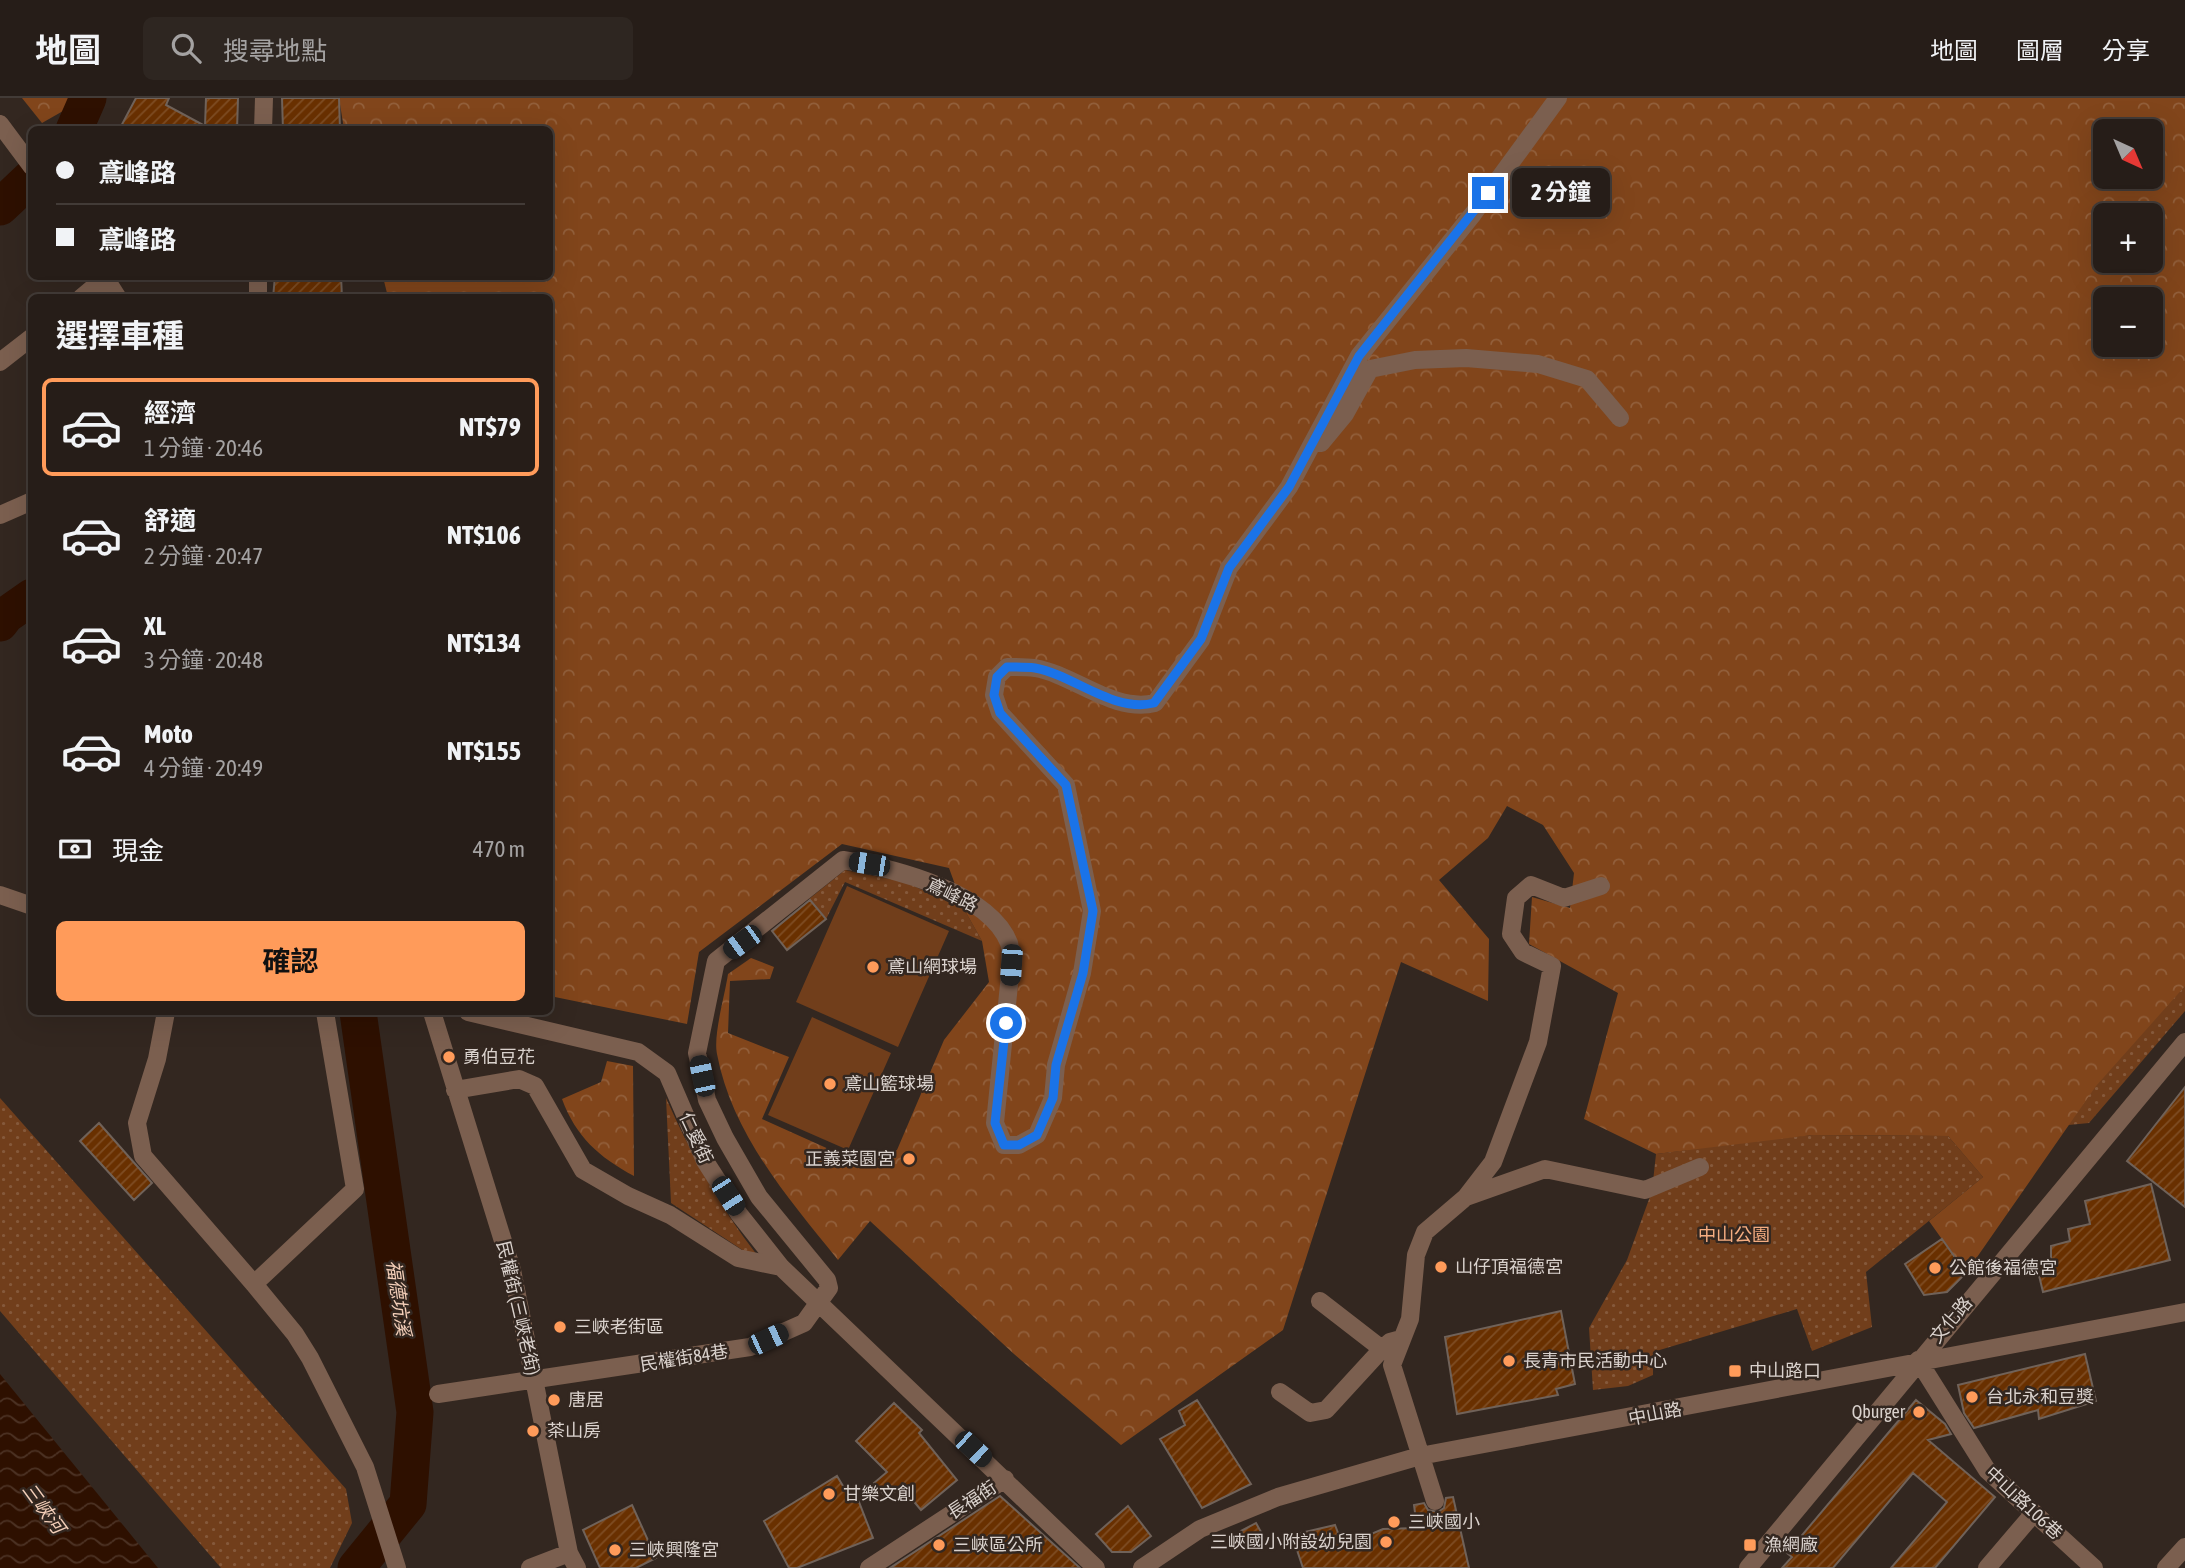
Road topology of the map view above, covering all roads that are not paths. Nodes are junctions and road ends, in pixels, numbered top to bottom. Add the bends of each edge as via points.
1 (264, 98) edge
2 (1558, 98) edge
3 (0, 124) edge
4 (262, 126) edge
5 (28, 161) edge
6 (102, 280) edge
7 (86, 294) edge
8 (28, 340) edge
9 (0, 362) edge
10 (1620, 418) dead end
11 (1296, 472) junction
12 (28, 502) edge
13 (0, 515) edge
14 (1601, 886) dead end
15 (0, 894) edge
16 (28, 904) edge
17 (165, 1015) edge
18 (326, 1015) edge
19 (433, 1015) edge
20 (481, 1015) edge
21 (2185, 1042) edge
22 (2178, 1061) edge
23 (455, 1090) junction
24 (1700, 1167) dead end
25 (1466, 1197) junction
26 (780, 1268) junction
27 (254, 1284) junction
28 (1320, 1301) dead end
29 (818, 1304) junction
30 (2185, 1312) edge
31 (1401, 1339) junction
32 (1382, 1349) junction
33 (1918, 1360) junction
34 (534, 1377) junction
35 (1280, 1392) dead end
36 (438, 1394) dead end
37 (1420, 1457) junction
38 (1004, 1479) junction
39 (1435, 1501) dead end
40 (2034, 1513) junction
41 (2185, 1547) edge
42 (573, 1560) edge
43 (397, 1566) edge
44 (530, 1568) edge
45 (869, 1568) edge
46 (1096, 1568) edge
47 (1142, 1568) edge
48 (1748, 1568) edge
49 (1987, 1568) edge
50 (2094, 1568) edge
51 (2166, 1568) edge

1 - 4 street
2 - 11 street, 鳶峰路 via 1473,214 1359,356
3 - 5 street
6 - 7 street
8 - 9 street
10 - 11 street via 1587,379 1538,364 1466,358 1415,360 1370,369 1345,414
11 - 29 street, 鳶峰路 via 1229,568 1201,639 1154,703 1140,707 1119,701 1036,668 1007,667 997,677 994,695 1000,713 1066,785 1093,911 1083,973 1056,1065 1053,1098 1037,1135 1019,1145 1004,1145 995,1123 1010,945 983,910 906,873 843,860 716,961 697,1053 708,1100 759,1198 827,1280 829,1288
12 - 13 street
14 - 25 street via 1564,898 1531,885 1516,898 1511,934 1523,952 1552,966 1538,1042 1524,1081 1493,1162
15 - 16 street
17 - 27 street via 137,1123 143,1156
18 - 27 street via 355,1189
19 - 23 street, 民權街 (三峽老街)
20 - 26 street, 仁愛街 via 638,1052 667,1073 705,1161
21 - 22 street, 文化路
22 - 33 street, 文化路
23 - 26 street via 519,1079 535,1086 583,1170 738,1258
23 - 34 street, 民權街 (三峽老街) via 512,1270
24 - 25 street via 1645,1190 1545,1169
25 - 31 street via 1425,1232 1416,1255 1410,1319
26 - 29 street, 仁愛街
27 - 43 street via 310,1358 365,1467
28 - 32 street
29 - 34 street, 民權街84巷 via 804,1323 750,1348
29 - 38 street, 仁愛街
30 - 33 street, 中山路
31 - 32 street
31 - 37 street via 1392,1365
32 - 35 street via 1326,1410 1310,1413
33 - 37 street, 中山路
33 - 40 street, 中山路106巷 via 1987,1470
33 - 48 street, 文化路
34 - 36 street, 民權街84巷
34 - 42 street, 民權街 (三峽老街)
37 - 39 street
37 - 47 street, 中山路 via 1278,1497 1200,1529
38 - 45 street, 長福街
38 - 46 street, 仁愛街
40 - 49 street
40 - 50 street, 中山路106巷
41 - 51 street
42 - 44 street

